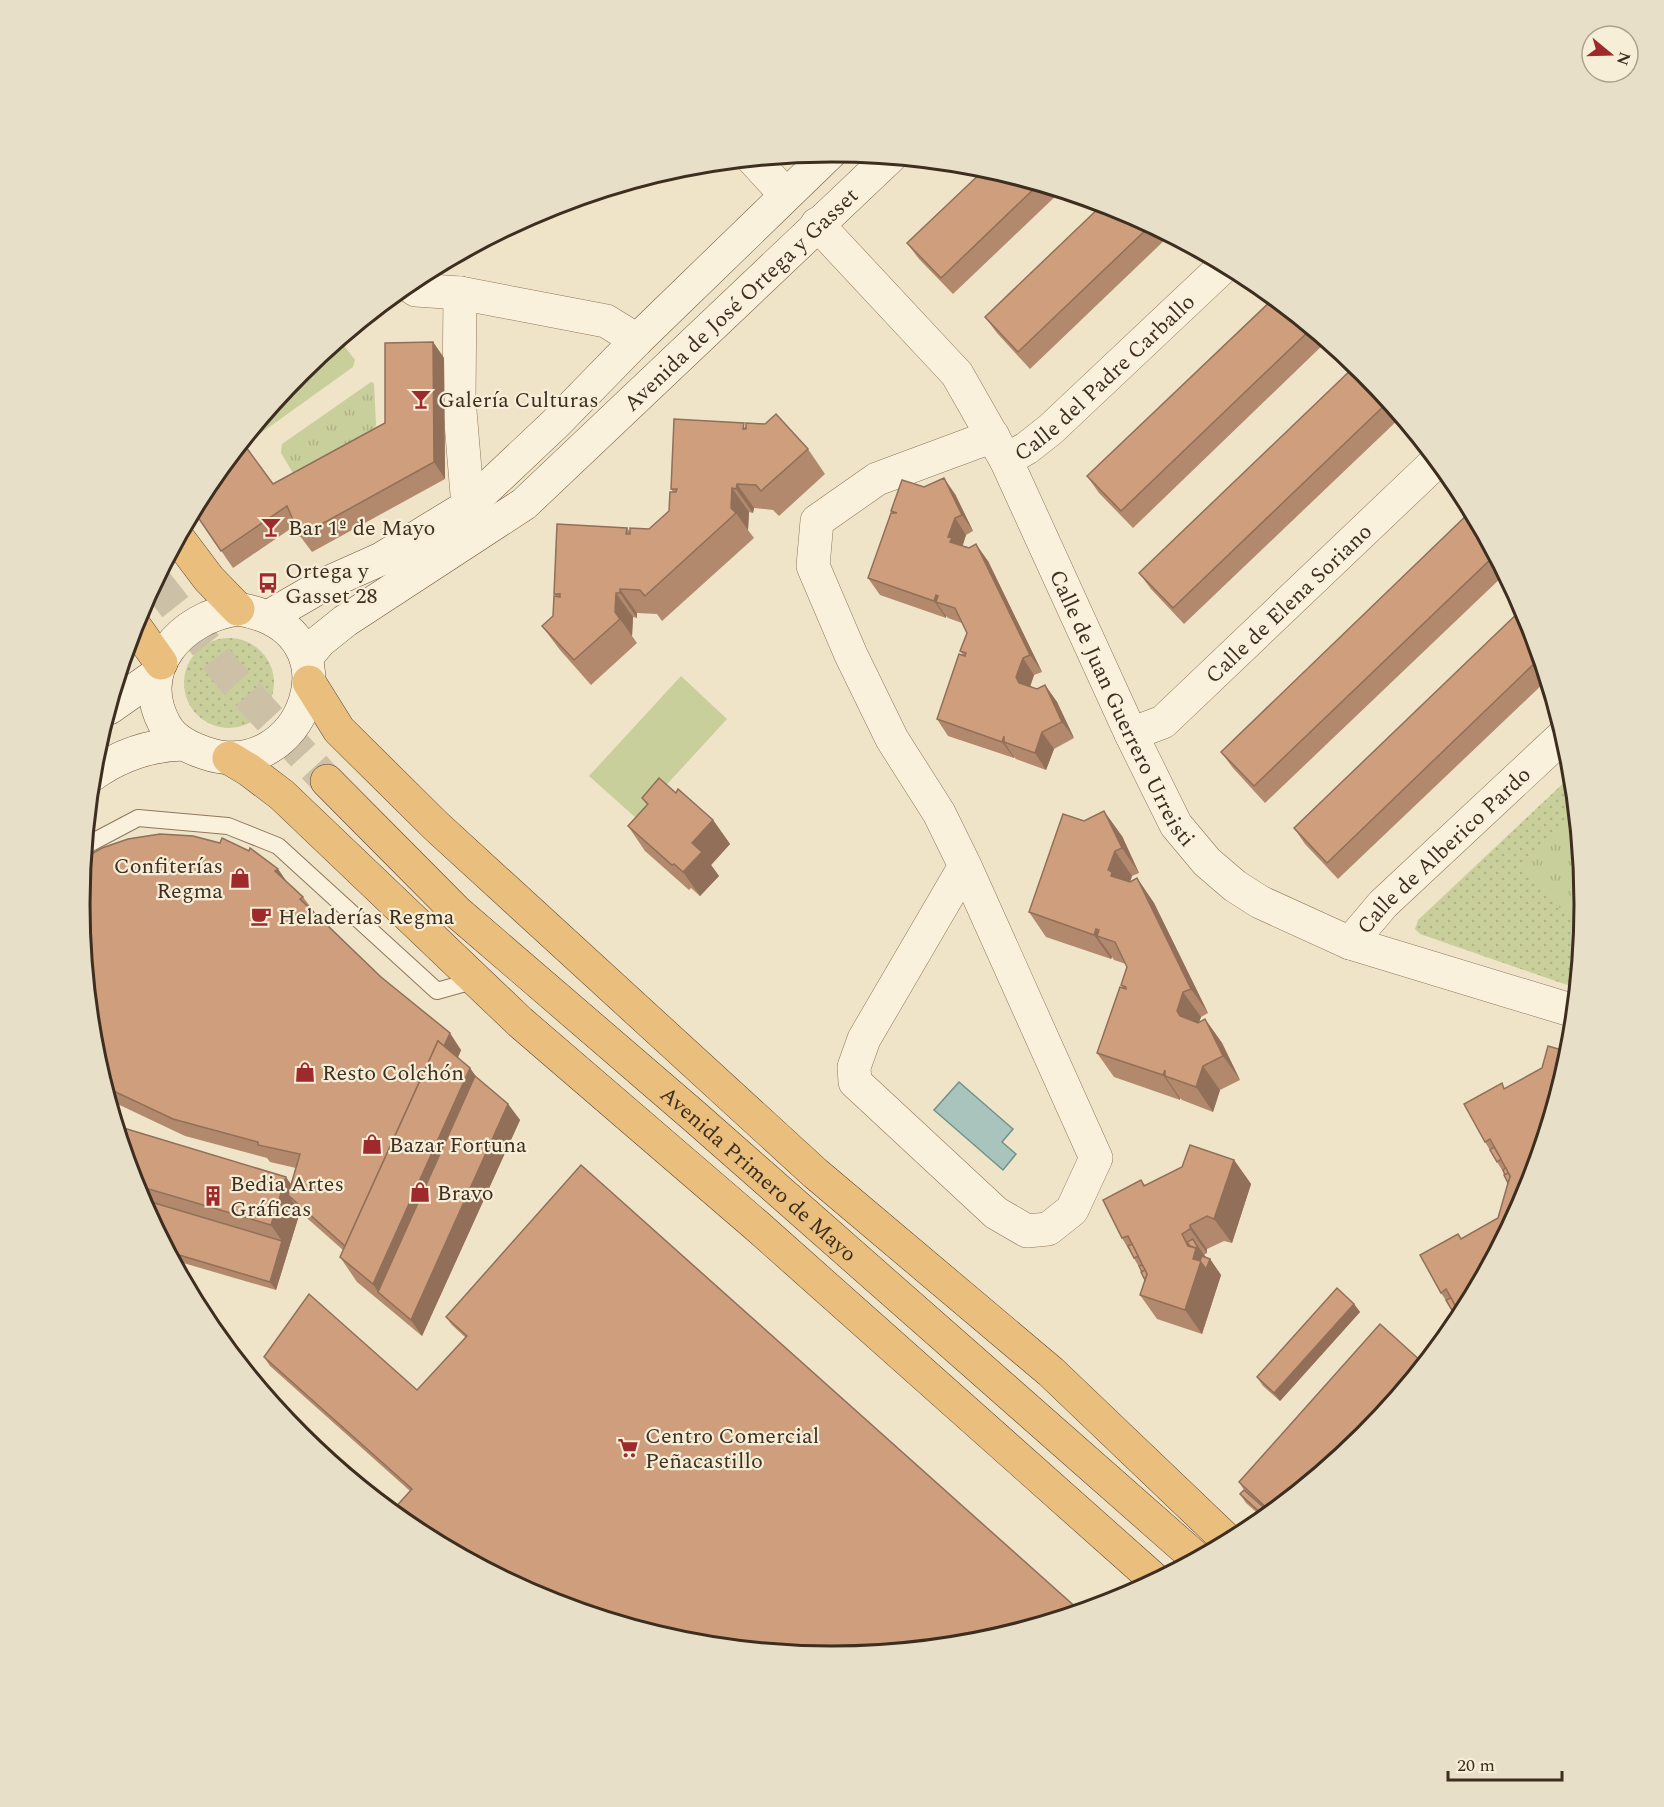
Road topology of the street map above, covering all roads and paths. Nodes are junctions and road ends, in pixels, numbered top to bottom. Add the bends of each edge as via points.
1 (820, 162) edge
2 (883, 163) edge
3 (759, 166) edge
4 (786, 195) junction
5 (817, 224) junction
6 (1218, 271) edge
7 (416, 290) edge
8 (460, 292) junction
9 (637, 340) junction
10 (999, 448) junction
11 (1431, 466) edge
12 (468, 506) junction
13 (183, 544) edge
14 (253, 613) junction
15 (140, 636) edge
16 (159, 669) junction
17 (308, 670) junction
18 (118, 701) edge
19 (1131, 734) junction
20 (1556, 742) edge
21 (183, 744) junction
22 (229, 758) junction
23 (103, 767) edge
24 (327, 781) tunnel mouth
25 (93, 842) edge
26 (965, 866) junction
27 (1350, 943) junction
28 (476, 980) junction
29 (1567, 1009) edge
30 (1221, 1534) edge
31 (1190, 1553) edge
32 (1149, 1574) edge

1 - 4 street, Avenida de José Ortega y Gasset
2 - 5 street, Avenida de José Ortega y Gasset
3 - 4 street
4 - 9 street, Avenida de José Ortega y Gasset
5 - 10 street, Calle de Juan Guerrero Urreisti via 957,374
5 - 17 street, Avenida de José Ortega y Gasset via 524,504 338,626
6 - 10 street, Calle del Padre Carballo via 1051,429 1027,448
7 - 8 street
8 - 9 street via 606,321
8 - 12 street via 459,399
9 - 12 street, Avenida de José Ortega y Gasset
10 - 19 street, Calle de Juan Guerrero Urreisti
10 - 26 street, Calle del Padre Carballo via 877,479 818,521 813,566 892,739 939,813
11 - 19 street, Calle de Elena Soriano via 1163,722
12 - 14 street, Avenida de José Ortega y Gasset via 381,559
13 - 14 highway via 209,579
14 - 16 street via 220,612 192,624 179,635
14 - 17 street via 282,625 298,640
15 - 16 highway
16 - 18 street
16 - 21 street via 155,698 160,717
17 - 22 street via 304,704 286,735 255,754
17 - 30 highway via 339,730 436,826 815,1173 1051,1372
19 - 27 street, Calle de Juan Guerrero Urreisti via 1176,825 1207,862 1260,902
20 - 27 street, Calle de Alberico Pardo via 1383,904
21 - 22 street via 212,756
21 - 23 street via 146,748
22 - 28 highway via 282,795
24 - 31 highway, Avenida Primero de Mayo via 457,912
25 - 28 lane via 138,818 228,826 278,846 437,991
26 - 26 street, Calle del Padre Carballo via 1096,1158 1072,1210 1048,1229 1027,1231 996,1213 855,1082 854,1067 864,1039
27 - 29 street, Calle de Juan Guerrero Urreisti
28 - 32 highway

